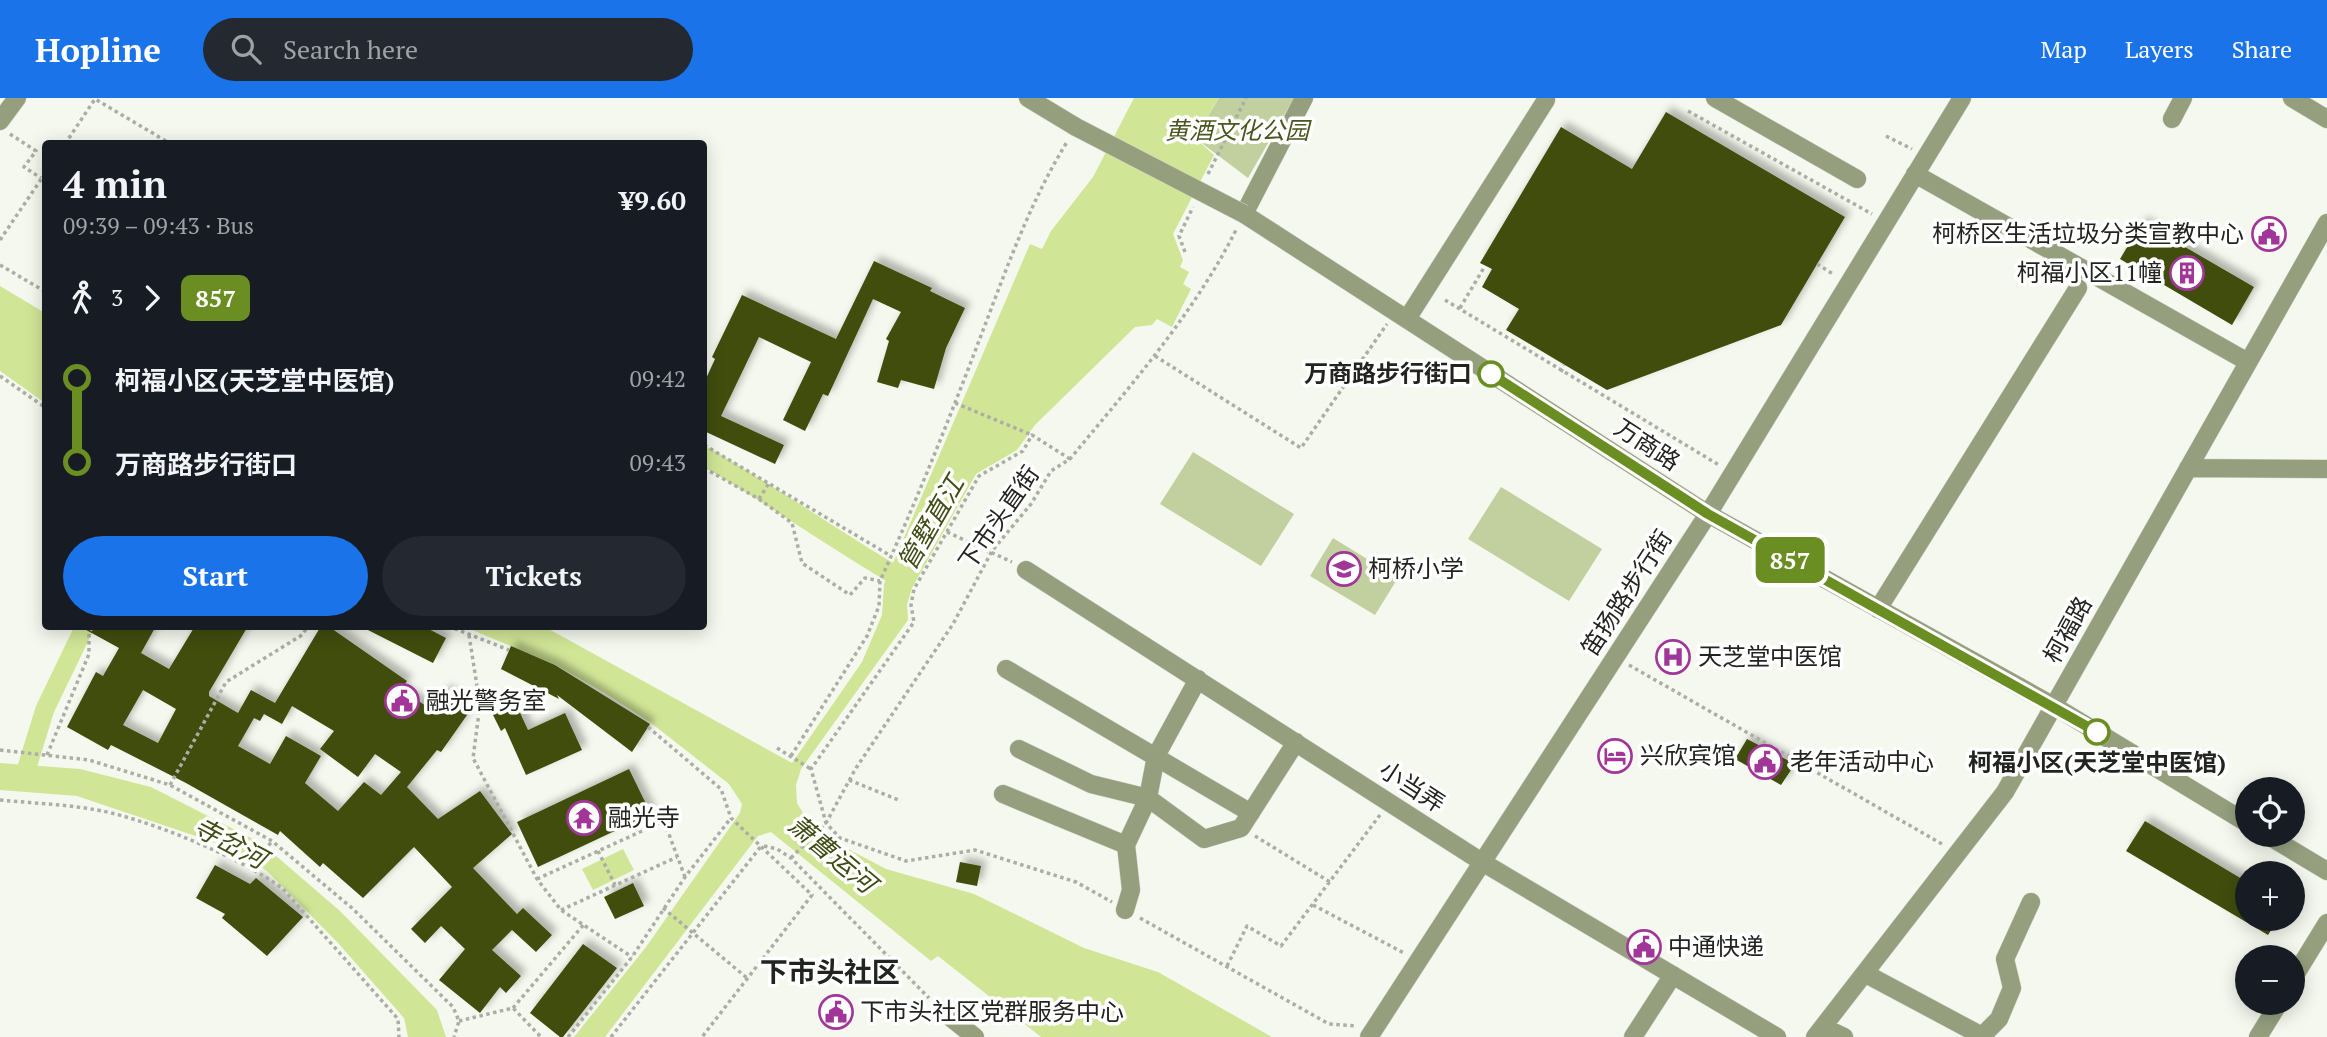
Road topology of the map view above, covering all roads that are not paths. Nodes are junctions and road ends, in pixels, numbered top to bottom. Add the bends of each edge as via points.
1 (17, 98) edge
2 (1028, 98) edge
3 (1304, 98) edge
4 (1715, 98) edge
5 (1962, 98) edge
6 (2183, 98) edge
7 (2292, 98) edge
8 (1546, 100) dead end
9 (2172, 119) dead end
10 (2327, 119) edge
11 (4, 127) edge
12 (1915, 174) junction
13 (1857, 179) dead end
14 (1244, 214) junction
15 (2327, 223) edge
16 (2078, 288) dead end
17 (1401, 315) junction
18 (2248, 362) junction
19 (2188, 468) junction
20 (2327, 469) edge
21 (1708, 514) junction
22 (1026, 570) road end
23 (1878, 609) junction
24 (1006, 669) dead end
25 (1198, 680) junction
26 (2054, 706) junction
27 (1296, 742) junction
28 (1019, 749) dead end
29 (1156, 756) junction
30 (1003, 794) dead end
31 (1148, 798) junction
32 (2235, 815) edge
33 (1246, 820) junction
34 (1126, 845) junction
35 (2287, 847) edge
36 (1482, 862) junction
37 (2327, 871) edge
38 (2031, 902) dead end
39 (1125, 910) road end
40 (2327, 923) edge
41 (2305, 959) edge
42 (1866, 974) junction
43 (1673, 975) junction
44 (941, 1010) road end
45 (2271, 1015) edge
46 (1372, 1032) edge
47 (1819, 1032) edge
48 (969, 1035) edge
49 (1633, 1037) edge
50 (1777, 1037) edge
51 (1844, 1037) edge
52 (2258, 1037) edge

1 - 11 street
2 - 14 street, 万商路, bridge
3 - 14 street
4 - 13 street
5 - 12 street, 笛扬路步行街
6 - 9 street
7 - 10 street
8 - 17 street
12 - 18 street
12 - 21 street, 笛扬路步行街
14 - 17 street, 万商路
15 - 18 street, 柯福路
16 - 23 street
17 - 21 street, 万商路
18 - 19 street, 柯福路
19 - 20 street
19 - 26 street, 柯福路
21 - 23 street, 万商路
21 - 36 street, 笛扬路步行街
22 - 25 street, 小当弄
23 - 26 street, 万商路
24 - 29 street
25 - 27 street, 小当弄
25 - 29 street
26 - 32 street, 万商路
26 - 42 street, 柯福路 via 2006,792
27 - 33 street
27 - 36 street, 小当弄
28 - 31 street via 1091,784
29 - 31 street
29 - 33 street
30 - 34 street
31 - 33 street via 1204,839
31 - 34 street
34 - 39 street via 1131,890
35 - 37 street
36 - 43 street, 小当弄
36 - 46 street, 笛扬路步行街
38 - 42 street via 2005,959 2012,988 1999,1019 1982,1036
40 - 41 street
42 - 47 street, 柯福路
43 - 49 street
43 - 50 street, 小当弄
44 - 48 street
45 - 52 street
47 - 51 street

